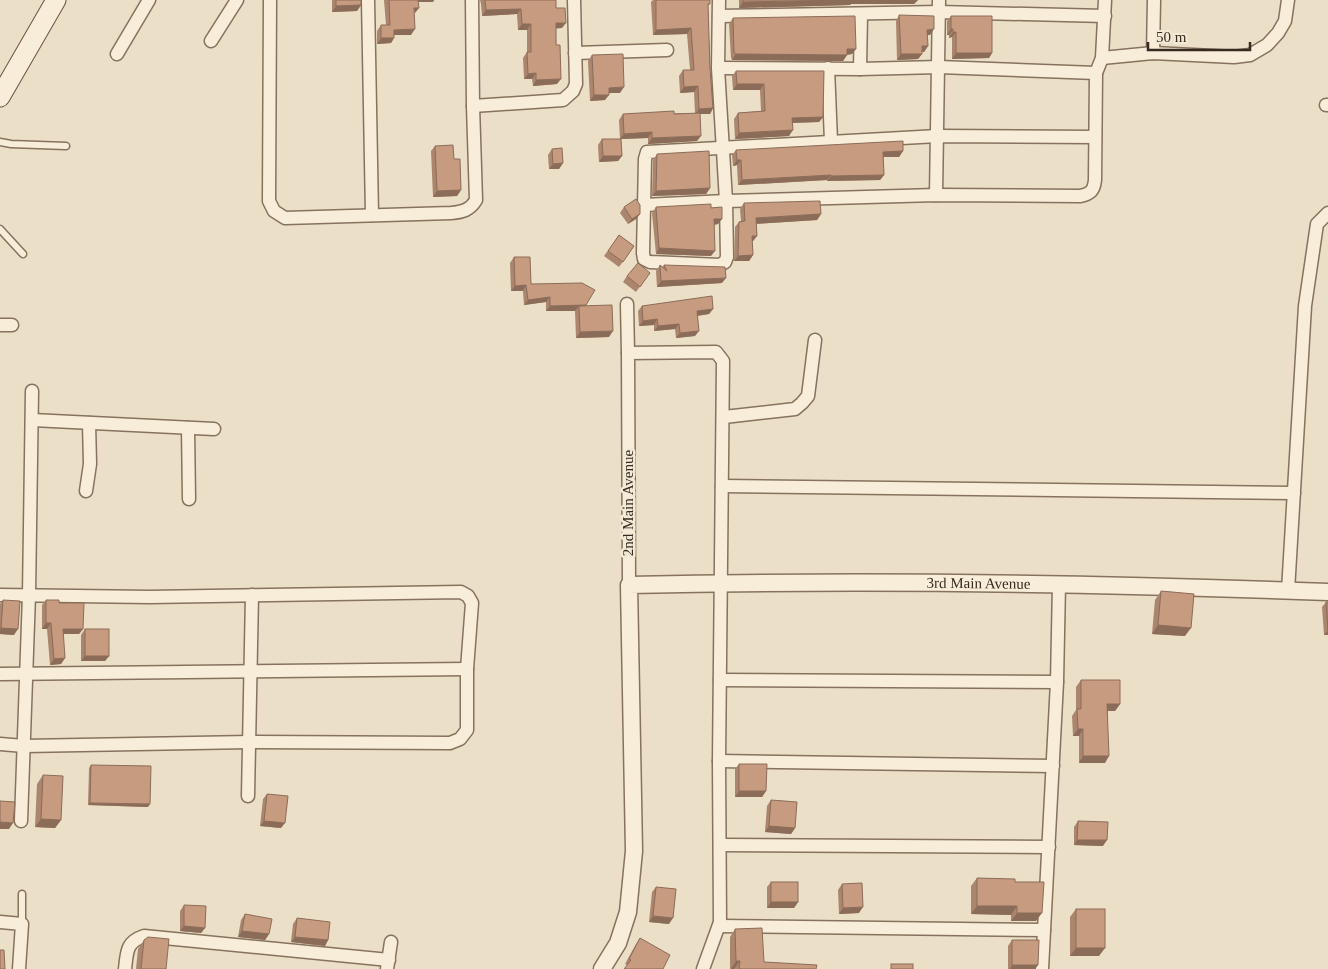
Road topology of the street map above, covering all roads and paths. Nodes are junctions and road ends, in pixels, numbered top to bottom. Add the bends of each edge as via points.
1 (56, 0) edge
2 (149, 0) edge
3 (237, 0) edge
4 (270, 0) edge
5 (368, 0) edge
6 (472, 0) edge
7 (574, 0) edge
8 (719, 0) edge
9 (1105, 0) edge
10 (1154, 0) edge
11 (1288, 0) edge
12 (939, 6) edge
13 (861, 14) junction
14 (719, 16) junction
15 (1105, 16) junction
16 (211, 42) dead end
17 (667, 50) dead end
18 (575, 53) junction
19 (1153, 53) junction
20 (116, 54) dead end
21 (1102, 58) junction
22 (939, 67) junction
23 (718, 68) junction
24 (828, 68) junction
25 (860, 69) junction
26 (1096, 73) junction
27 (0, 97) edge
28 (472, 106) junction
29 (938, 136) junction
30 (1095, 137) junction
31 (831, 141) junction
32 (0, 142) edge
33 (66, 146) dead end
34 (724, 147) junction
35 (936, 194) junction
36 (726, 201) junction
37 (644, 205) junction
38 (1328, 213) edge
39 (372, 215) junction
40 (0, 229) edge
41 (23, 254) dead end
42 (627, 304) dead end
43 (815, 340) dead end
44 (628, 353) junction
45 (32, 391) dead end
46 (724, 417) junction
47 (32, 420) junction
48 (89, 423) junction
49 (188, 428) junction
50 (214, 429) dead end
51 (722, 486) junction
52 (86, 491) dead end
53 (1294, 493) junction
54 (189, 499) dead end
55 (721, 583) junction
56 (1060, 584) junction
57 (628, 585) junction
58 (1288, 591) junction
59 (1328, 592) edge
60 (0, 595) edge
61 (30, 595) junction
62 (252, 595) junction
63 (467, 669) junction
64 (250, 672) junction
65 (0, 674) edge
66 (25, 675) junction
67 (720, 680) junction
68 (1057, 682) junction
69 (250, 742) junction
70 (0, 744) edge
71 (24, 746) junction
72 (719, 761) junction
73 (1053, 766) junction
74 (248, 796) dead end
75 (21, 821) dead end
76 (720, 845) junction
77 (1048, 848) junction
78 (22, 894) dead end
79 (0, 922) edge
80 (22, 924) junction
81 (718, 926) junction
82 (1044, 930) junction
83 (391, 942) dead end
84 (388, 965) edge
85 (19, 969) edge
86 (125, 969) edge
87 (602, 969) edge
88 (703, 969) edge
89 (1042, 969) edge

1 - 27 main road
2 - 20 street
3 - 16 street
4 - 39 street via 269,200 274,211 285,218
5 - 39 street
6 - 28 street
7 - 18 street
8 - 14 street
9 - 15 street
10 - 19 street
11 - 19 street via 1278,33 1267,45 1250,55
12 - 13 street
12 - 15 street
12 - 22 street
13 - 14 street
13 - 25 street
14 - 23 street
15 - 21 street
17 - 18 street
18 - 28 street via 576,84 563,100
19 - 21 street
21 - 26 street
22 - 25 street
22 - 26 street
22 - 29 street
23 - 24 street
23 - 34 street
24 - 25 street
24 - 31 street
26 - 30 street
28 - 39 street via 476,200 472,206 457,213
29 - 30 street
29 - 31 street
29 - 35 street
30 - 35 street via 1094,188 1086,195
31 - 34 street
32 - 33 lane
34 - 36 street
34 - 37 street via 647,152
35 - 36 street
36 - 37 street
36 - 37 street via 726,258 720,265 650,262 644,259
38 - 53 street via 1317,224 1305,306
40 - 41 lane
42 - 44 street, 2nd Main Avenue
43 - 46 street via 808,396 795,409
44 - 46 street via 716,352 723,361
44 - 57 street, 2nd Main Avenue
45 - 47 street
46 - 51 street
47 - 48 street
47 - 61 street
48 - 49 street
48 - 52 street via 90,464
49 - 50 street
49 - 54 street
51 - 53 street
51 - 55 street
53 - 58 street
55 - 56 street, 3rd Main Avenue
55 - 57 street, 3rd Main Avenue
55 - 67 street
56 - 58 street, 3rd Main Avenue
56 - 68 street
57 - 87 street, 2nd Main Avenue via 634,851 628,912 618,943
58 - 59 street, 3rd Main Avenue
60 - 61 street
61 - 62 street
61 - 66 street
62 - 63 street via 461,592 472,603
62 - 64 street
63 - 64 street
63 - 69 street via 467,730 460,739 450,743
64 - 66 street
64 - 69 street
65 - 66 street
66 - 71 street
67 - 68 street
67 - 72 street
68 - 73 street
69 - 71 street
69 - 74 street
70 - 71 street
71 - 75 street
72 - 73 street
72 - 76 street
73 - 77 street
76 - 77 street
76 - 81 street
77 - 82 street
78 - 80 lane
79 - 80 street
80 - 85 street
81 - 82 street
81 - 88 street
82 - 89 street
83 - 84 street
84 - 86 street via 144,936 135,939 128,948

